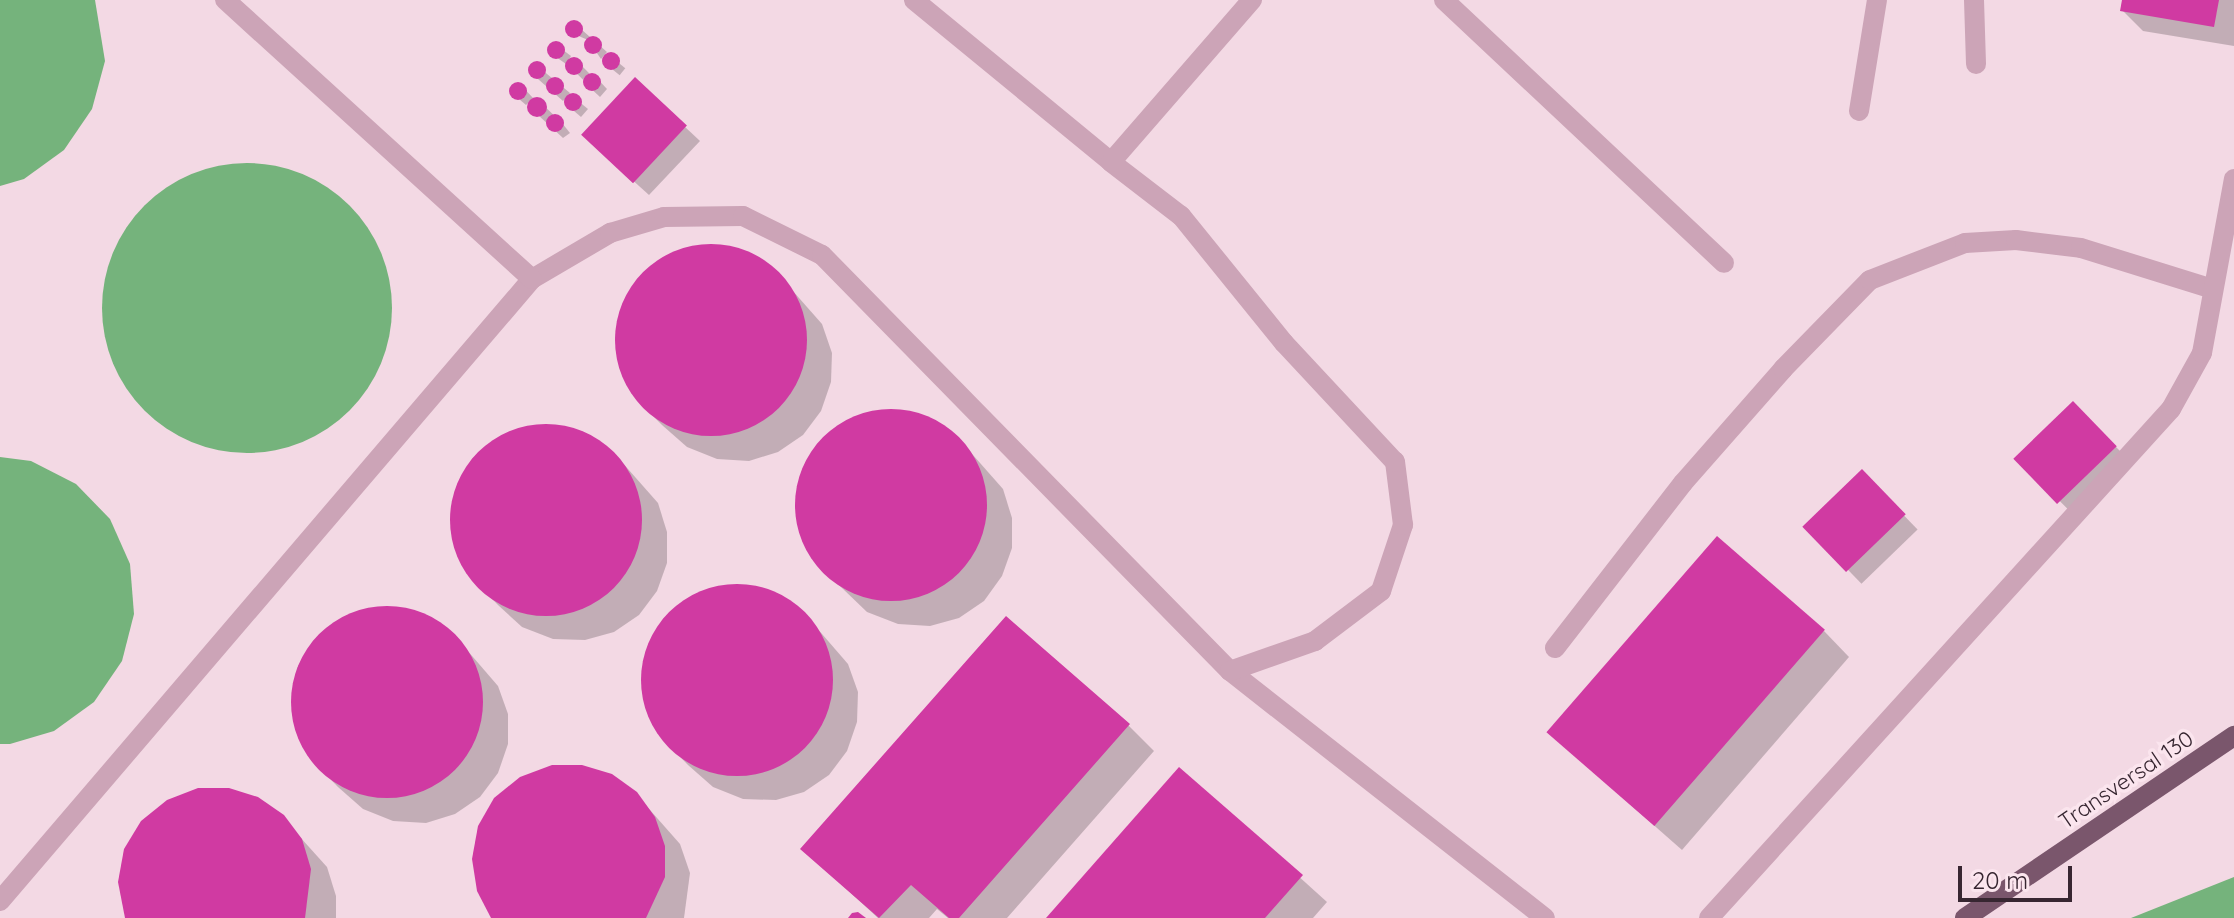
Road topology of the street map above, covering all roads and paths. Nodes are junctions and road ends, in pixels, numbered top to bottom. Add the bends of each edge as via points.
1 (225, 0) edge
2 (914, 0) edge
3 (1252, 0) edge
4 (1444, 0) edge
5 (1877, 0) edge
6 (1974, 0) edge
7 (1976, 64) dead end
8 (1859, 111) dead end
9 (1111, 162) junction
10 (2234, 179) edge
11 (1724, 263) dead end
12 (532, 279) junction
13 (2213, 289) junction
14 (1555, 648) dead end
15 (1230, 671) junction
16 (2234, 736) edge
17 (0, 901) edge
18 (1545, 918) edge
19 (1709, 918) edge
20 (1965, 918) edge

1 - 12 street
2 - 9 street
3 - 9 street
4 - 11 street
5 - 8 street
6 - 7 street
9 - 15 street via 1181,216 1284,343 1395,462 1403,525 1381,591 1315,641
10 - 13 street
12 - 15 street via 610,233 664,217 743,216 822,255
12 - 17 street
13 - 14 street via 2081,248 2016,240 1965,243 1870,280 1683,483
13 - 19 street via 2202,353 2171,409
15 - 18 street
16 - 20 main road, Transversal 130

